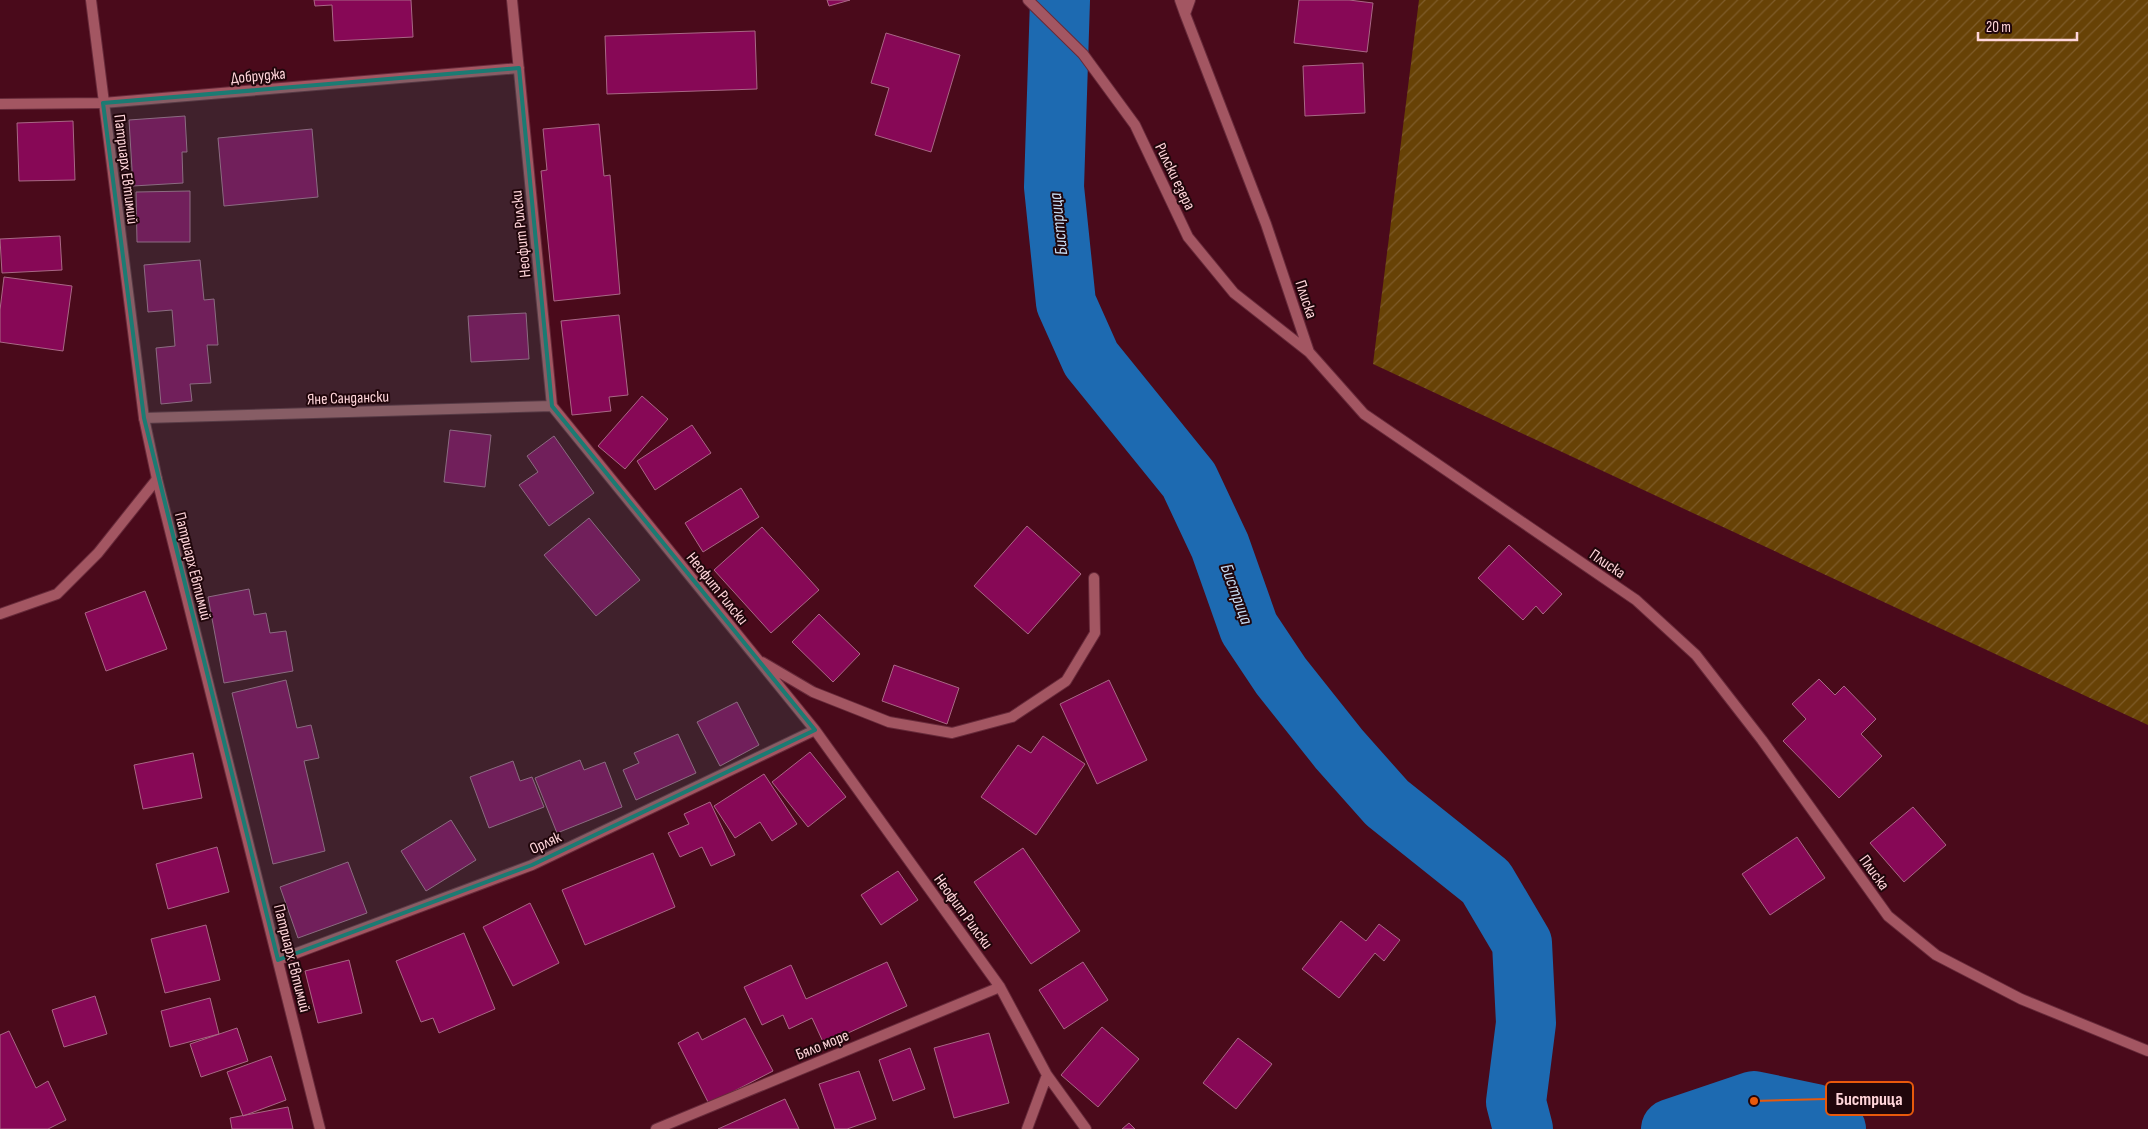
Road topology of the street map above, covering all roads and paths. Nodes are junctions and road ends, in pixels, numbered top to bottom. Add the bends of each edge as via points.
1 (91, 0) edge
2 (512, 0) edge
3 (1028, 0) edge
4 (1180, 0) edge
5 (1190, 0) edge
6 (1185, 14) junction
7 (519, 68) junction
8 (103, 103) junction
9 (0, 104) edge
10 (1309, 352) junction
11 (552, 406) junction
12 (144, 418) junction
13 (157, 479) junction
14 (1094, 578) dead end
15 (0, 614) edge
16 (755, 657) junction
17 (815, 730) junction
18 (278, 960) junction
19 (1000, 987) junction
20 (2148, 1051) edge
21 (1047, 1075) junction
22 (320, 1129) edge
23 (656, 1129) edge
24 (1027, 1129) edge
25 (1086, 1129) edge

1 - 8 street, Патриарх Евтимий
2 - 7 street, Неофит Рилски
3 - 10 street, Рилски езера via 1083,54 1135,125 1188,237 1234,293
4 - 6 street, Плиска
5 - 6 street
6 - 10 street, Плиска via 1266,224
7 - 8 street, Добруджа
7 - 11 street, Неофит Рилски
8 - 9 street, Добруджа
8 - 12 street, Патриарх Евтимий
10 - 20 street, Плиска via 1364,414 1636,600 1696,655 1762,740 1888,916 1936,955 2021,999
11 - 12 street, Яне Сандански
11 - 16 street, Неофит Рилски
12 - 13 street, Патриарх Евтимий
13 - 15 street via 98,553 57,594
13 - 18 street, Патриарх Евтимий
14 - 16 street via 1095,633 1066,681 1012,717 952,733 889,722 813,692
16 - 17 street, Неофит Рилски
17 - 18 street, Орляк via 532,865
17 - 19 street, Неофит Рилски
18 - 22 street, Патриарх Евтимий
19 - 21 street, Неофит Рилски
19 - 23 street, Бяло море
21 - 24 street
21 - 25 street, Неофит Рилски

